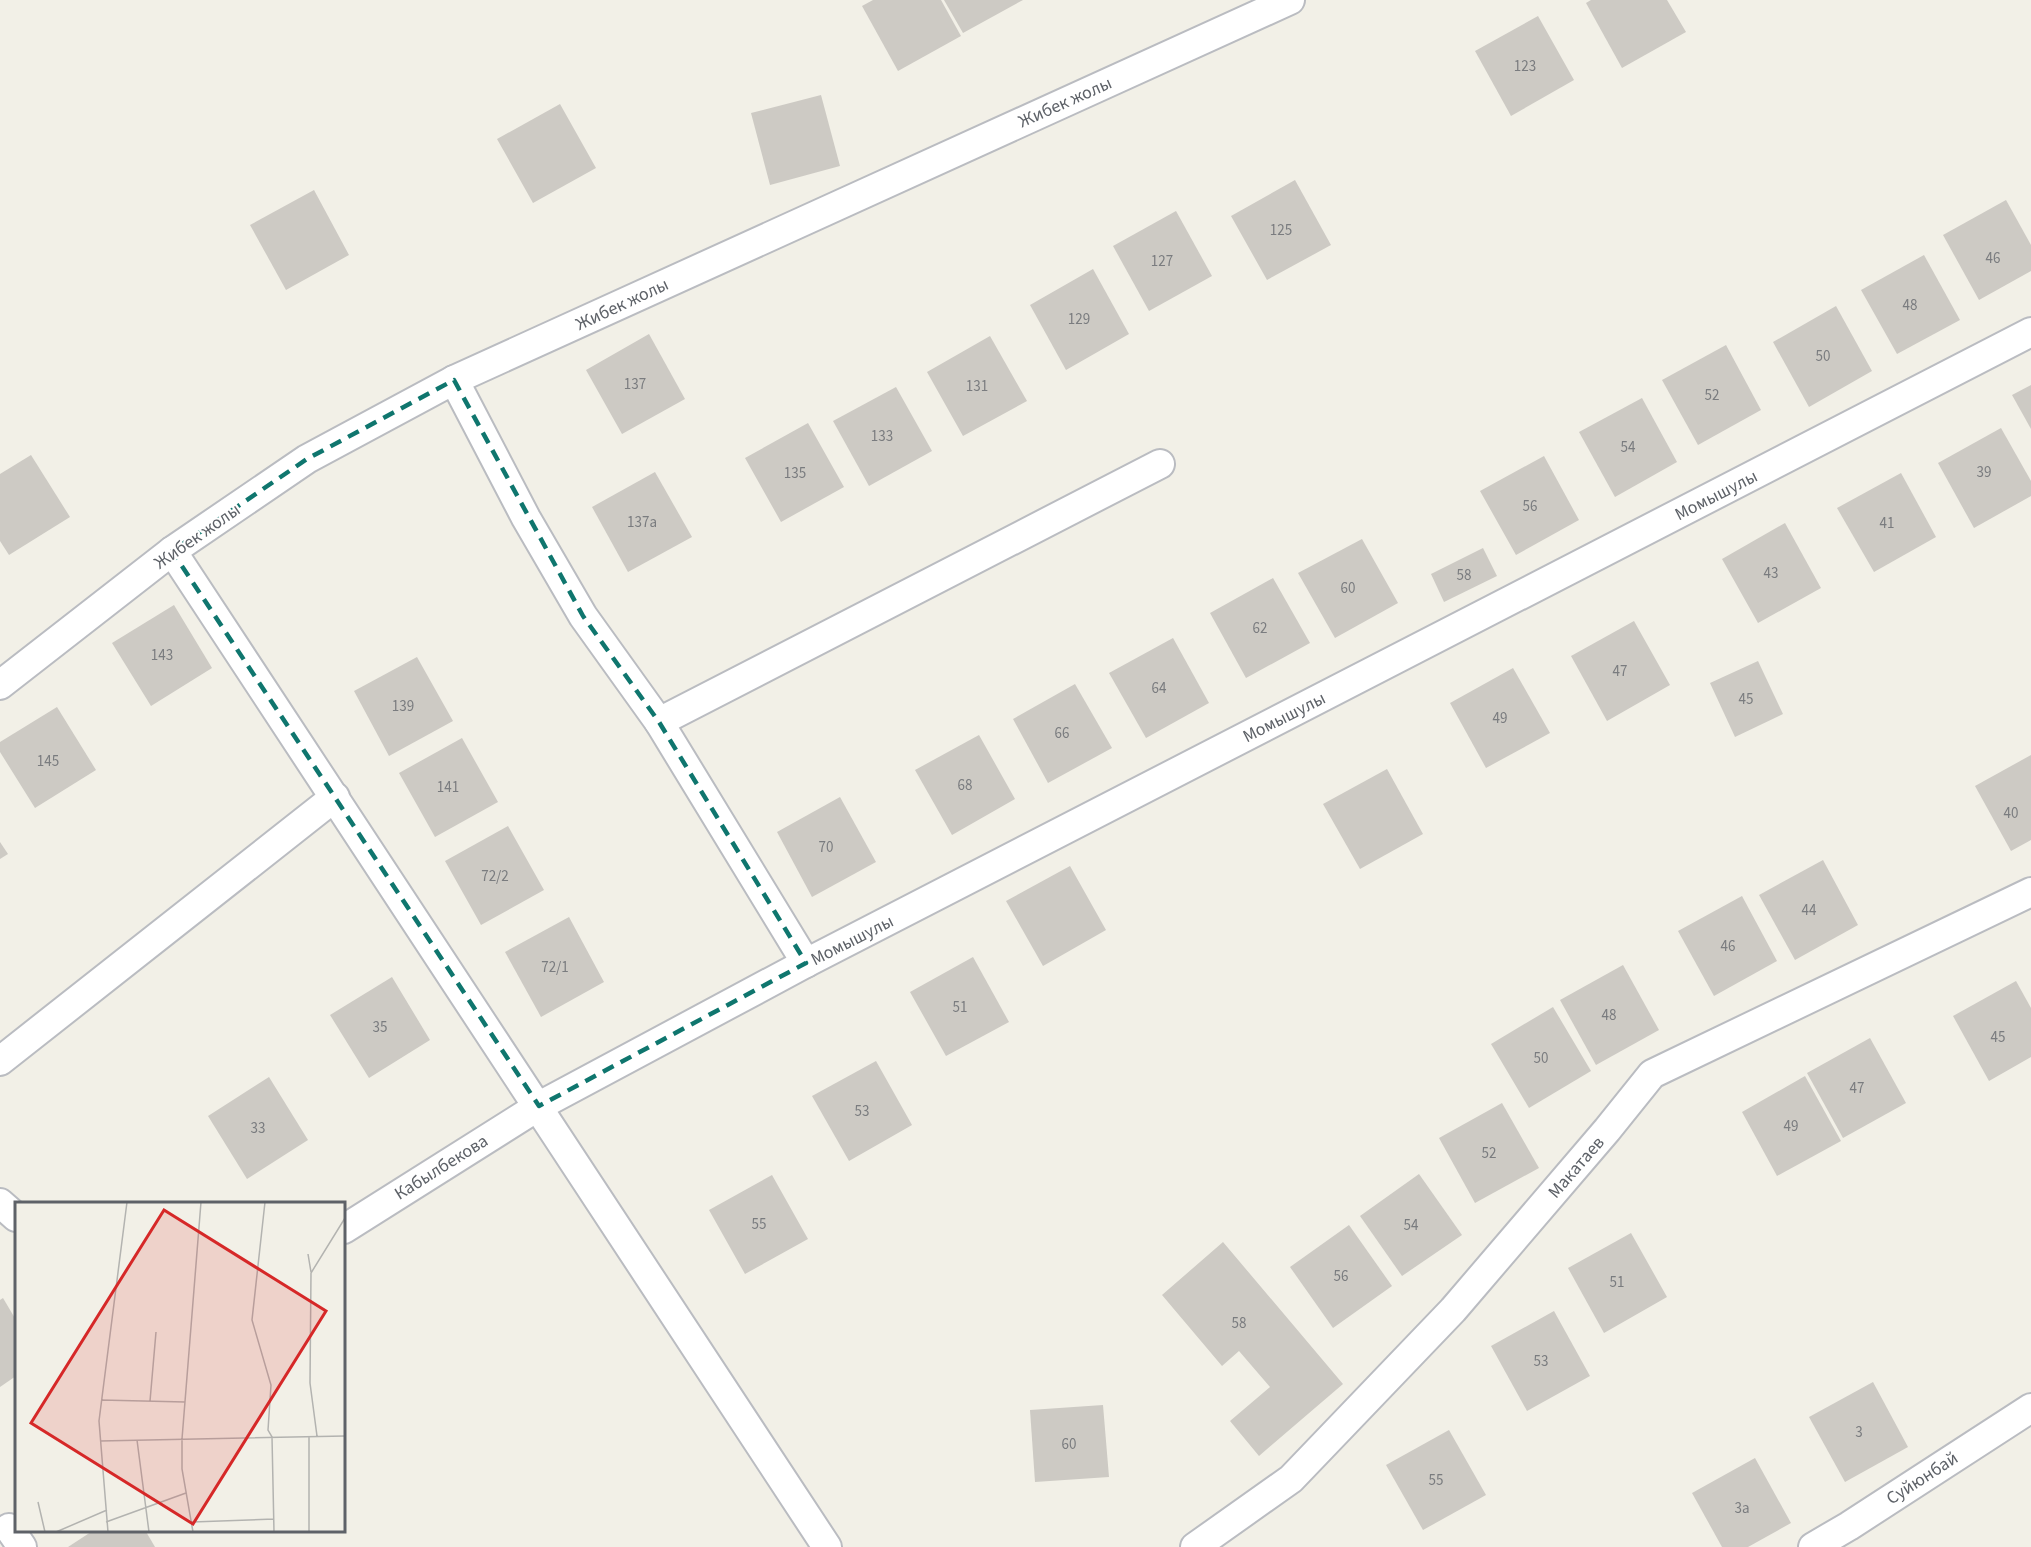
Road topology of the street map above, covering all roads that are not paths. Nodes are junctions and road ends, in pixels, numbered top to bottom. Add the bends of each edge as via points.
1 (1290, 0) edge
2 (2031, 332) edge
3 (454, 380) junction
4 (1160, 464) dead end
5 (172, 551) junction
6 (0, 685) edge
7 (658, 722) junction
8 (335, 797) junction
9 (2031, 892) edge
10 (806, 963) junction
11 (0, 1061) edge
12 (539, 1106) junction
13 (0, 1203) edge
14 (15, 1216) edge
15 (345, 1228) edge
16 (2031, 1408) edge
17 (827, 1547) edge
18 (1195, 1547) edge
19 (1813, 1547) edge

1 - 3 street, Жибек жолы
2 - 10 street, Момышулы
3 - 5 street, Жибек жолы via 308,459
3 - 7 street via 526,518 583,616
4 - 7 street
5 - 6 street, Жибек жолы
5 - 8 street
7 - 10 street
8 - 11 street
8 - 12 street
9 - 18 street, Макатаев via 1652,1074 1453,1310 1291,1479
10 - 12 street, Момышулы
12 - 15 street, Кабылбекова
12 - 17 street
13 - 14 street
16 - 19 street, Суйюнбай

